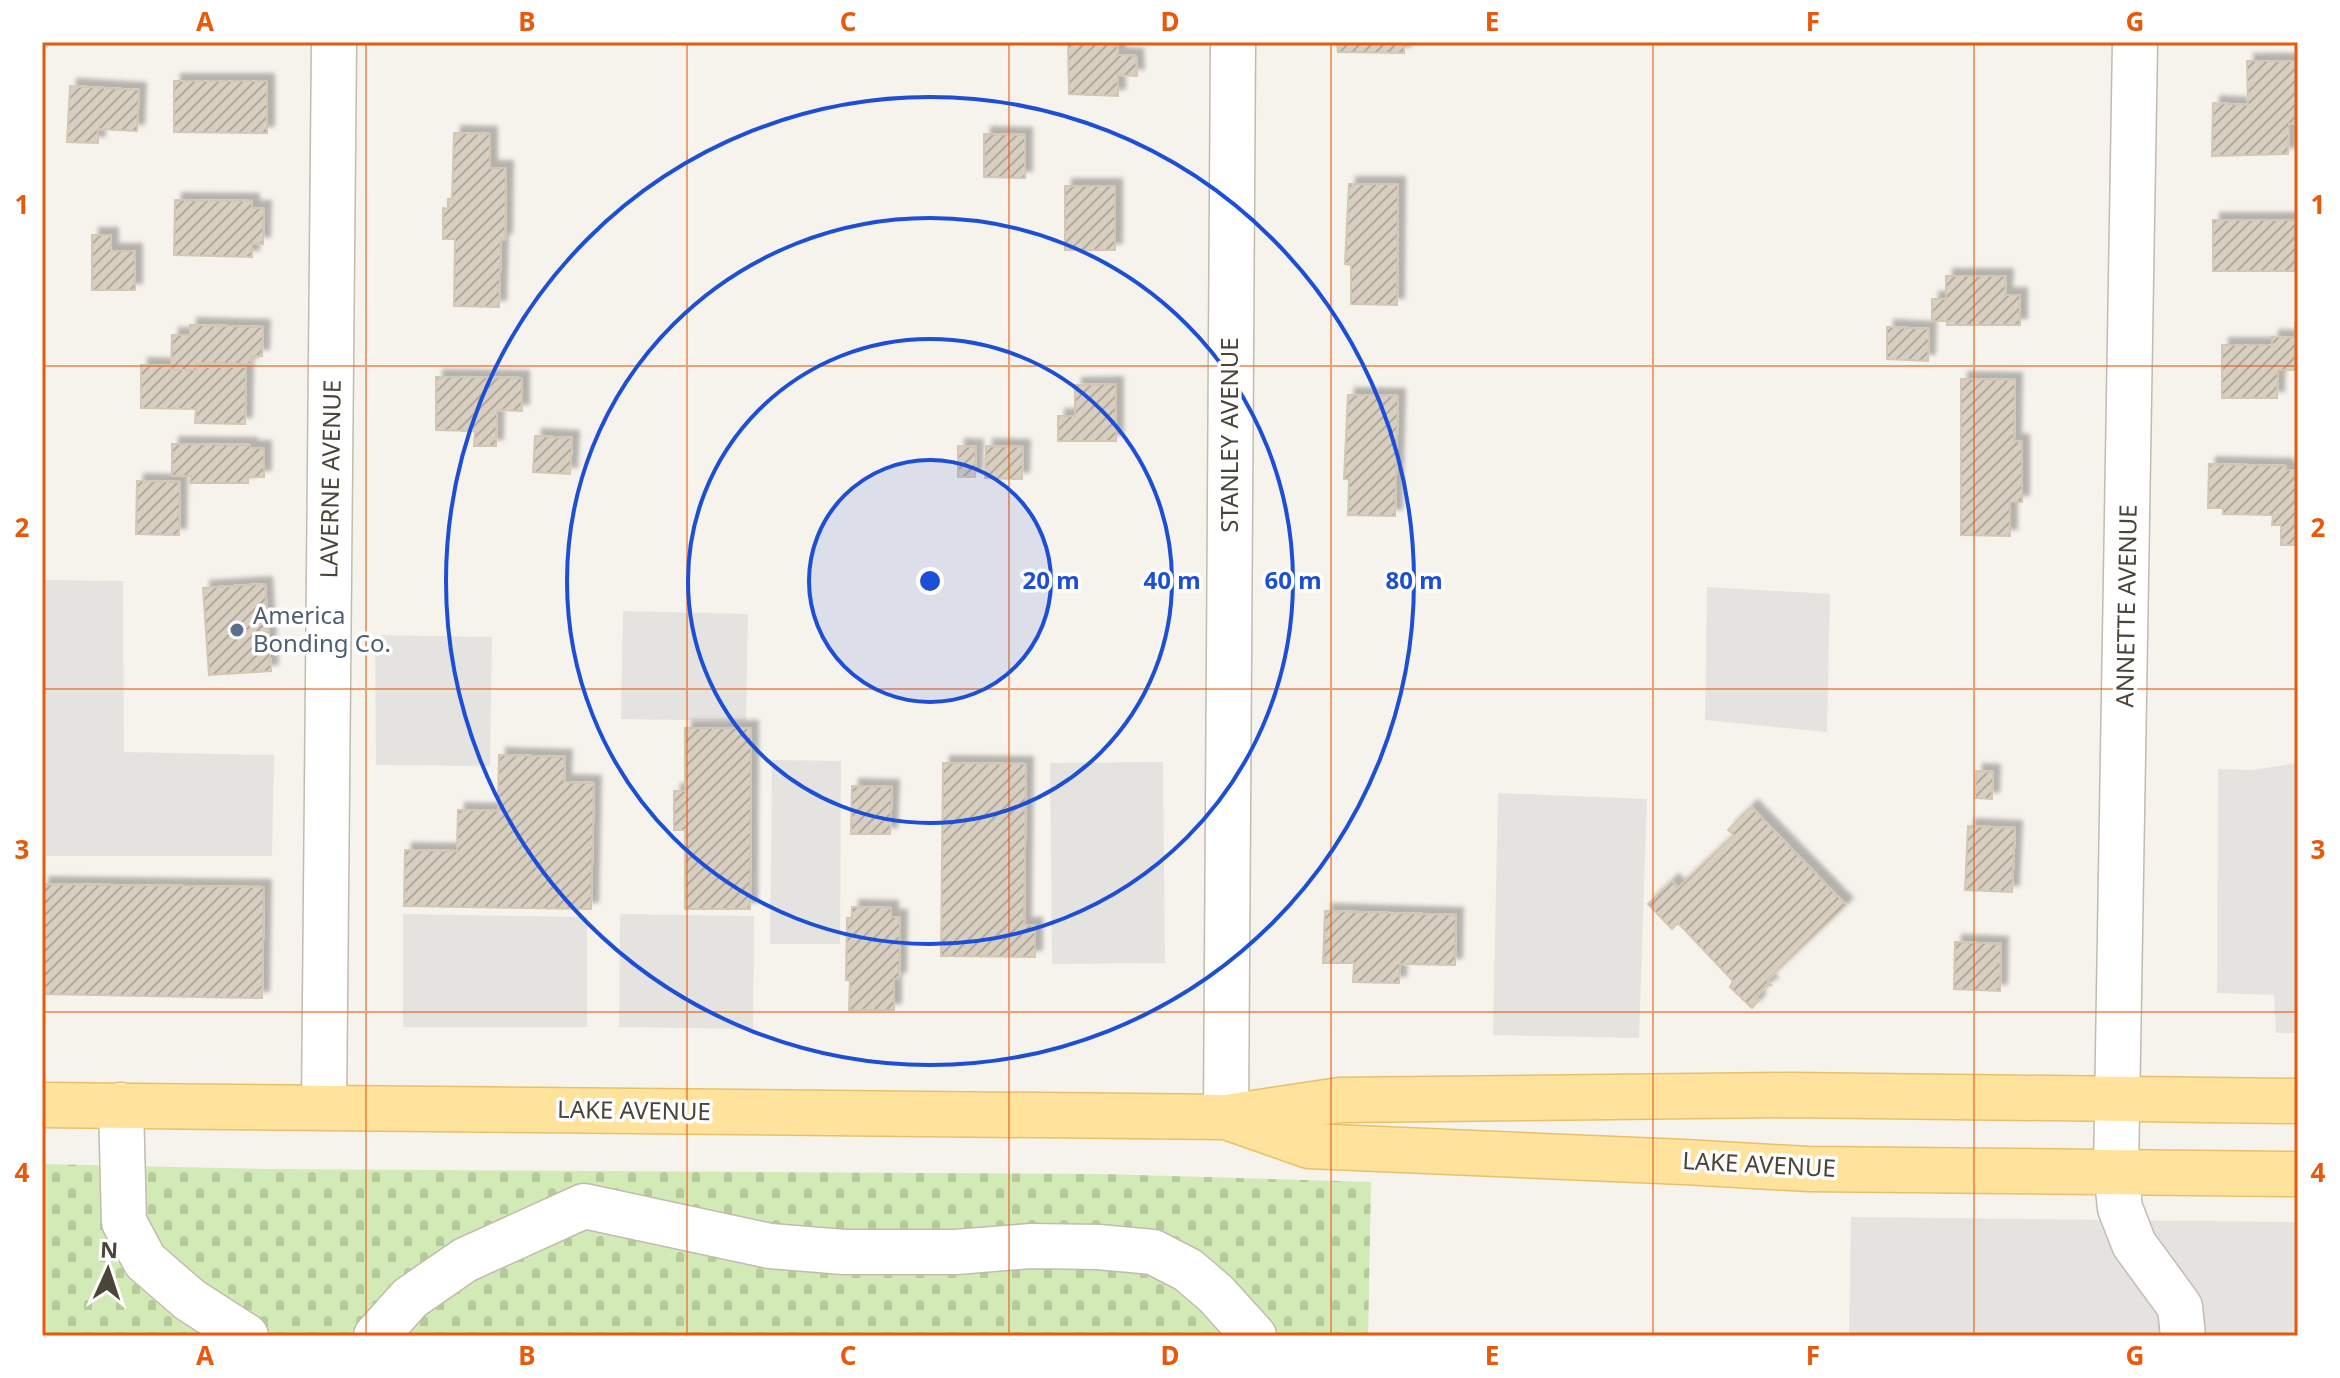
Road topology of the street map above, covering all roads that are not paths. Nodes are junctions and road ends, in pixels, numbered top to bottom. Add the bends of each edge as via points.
1 (334, 42) edge
2 (1233, 42) edge
3 (2135, 42) edge
4 (2118, 1099) junction
5 (2298, 1101) edge
6 (42, 1105) edge
7 (121, 1105) junction
8 (324, 1107) junction
9 (1226, 1117) junction
10 (2116, 1171) junction
11 (2298, 1174) edge
12 (246, 1336) edge
13 (376, 1336) edge
14 (1254, 1336) edge
15 (2183, 1336) edge

1 - 8 street, LAVERNE AVENUE
2 - 9 street, STANLEY AVENUE
3 - 4 street, ANNETTE AVENUE
4 - 5 main road, LAKE AVENUE
4 - 9 main road, LAKE AVENUE via 1790,1095 1340,1100
4 - 10 street, ANNETTE AVENUE
6 - 7 main road, LAKE AVENUE
7 - 8 main road, LAKE AVENUE
7 - 12 street via 124,1222 145,1261 190,1300
8 - 9 main road, LAKE AVENUE
9 - 10 main road, LAKE AVENUE via 1309,1146 1808,1169
10 - 11 main road, LAKE AVENUE
10 - 15 street, ANNETTE AVENUE via 2120,1208 2134,1244 2180,1307
13 - 14 street via 410,1298 465,1260 584,1206 770,1246 844,1252 1031,1246 1153,1252 1188,1270

